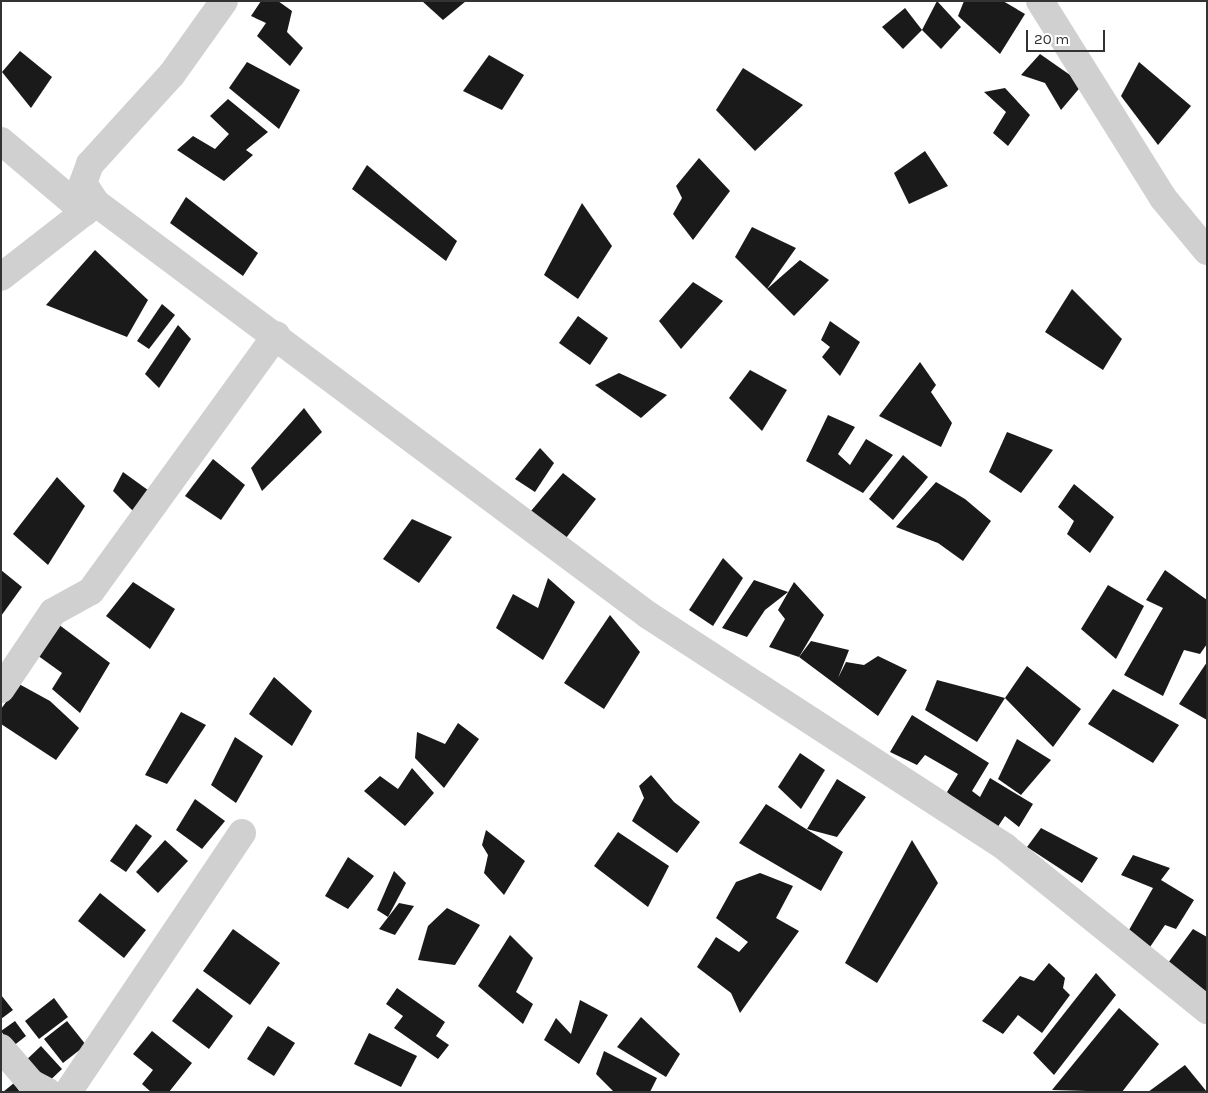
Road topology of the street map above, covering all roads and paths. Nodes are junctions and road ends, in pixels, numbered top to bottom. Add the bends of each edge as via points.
1 (224, 1) edge
2 (1040, 1) edge
3 (1, 141) edge
4 (91, 207) junction
5 (1207, 252) edge
6 (1, 277) edge
7 (276, 335) junction
8 (1, 689) edge
9 (242, 833) dead end
10 (1207, 1010) edge
11 (1, 1048) edge
12 (48, 1092) edge
13 (68, 1092) edge

1 - 4 street via 172,74 90,164 83,183
2 - 5 street via 1163,198
3 - 4 street
4 - 6 street
4 - 7 street
7 - 8 street via 91,591 53,612
7 - 10 street via 648,615 1004,847
9 - 13 street
11 - 12 street via 31,1082

